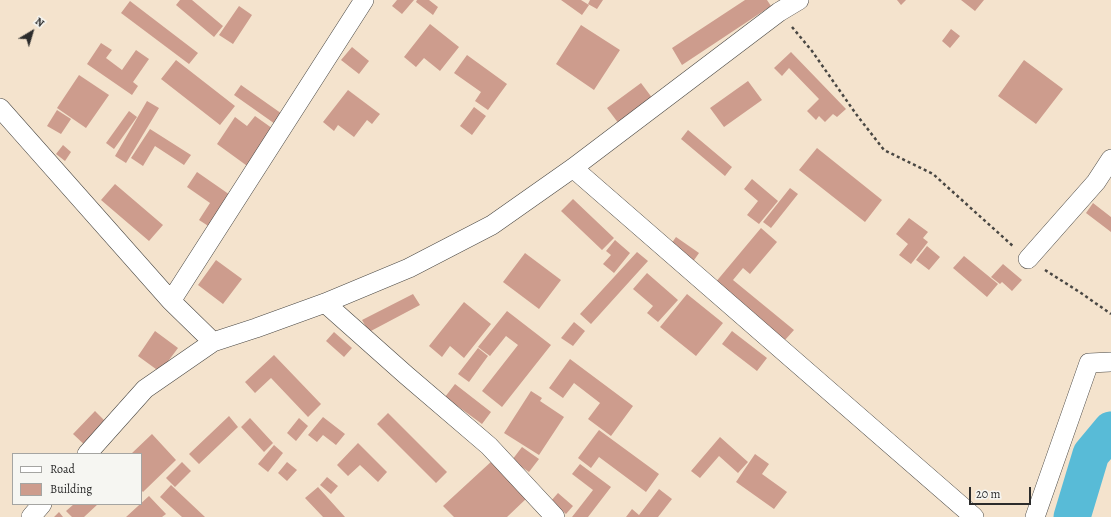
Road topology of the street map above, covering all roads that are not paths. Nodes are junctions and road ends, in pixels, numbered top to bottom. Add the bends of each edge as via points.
1 (364, 0) edge
2 (799, 0) edge
3 (0, 108) edge
4 (1111, 159) edge
5 (573, 168) junction
6 (1028, 259) road end
7 (171, 301) junction
8 (326, 303) junction
9 (213, 342) junction
10 (1111, 362) edge
11 (88, 453) edge
12 (41, 505) edge
13 (31, 517) edge
14 (555, 517) edge
15 (974, 517) edge
16 (1035, 517) edge

1 - 7 street
2 - 5 street via 779,12
3 - 7 street
4 - 6 street via 1096,182
5 - 8 street via 492,225 409,268
5 - 15 street
7 - 9 street
8 - 9 street
8 - 14 street via 489,446
9 - 11 street via 144,390
10 - 16 street via 1089,363
12 - 13 street

